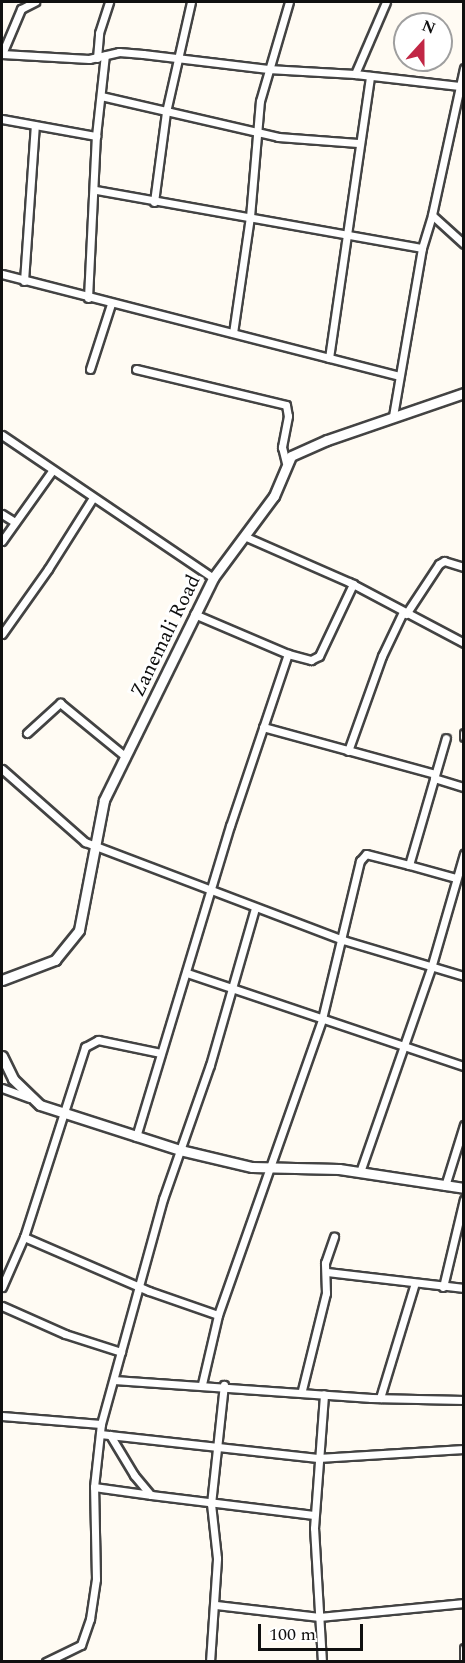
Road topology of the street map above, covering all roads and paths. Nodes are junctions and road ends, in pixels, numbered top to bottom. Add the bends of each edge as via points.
1 (35, 2) edge
2 (109, 2) edge
3 (191, 2) edge
4 (289, 2) edge
5 (386, 2) edge
6 (2, 54) edge
7 (101, 56) junction
8 (176, 58) junction
9 (464, 68) edge
10 (268, 69) junction
11 (355, 74) junction
12 (370, 76) junction
13 (459, 86) junction
14 (101, 96) junction
15 (166, 112) junction
16 (2, 119) edge
17 (35, 124) junction
18 (255, 133) junction
19 (96, 136) junction
20 (358, 143) junction
21 (96, 190) junction
22 (154, 202) junction
23 (432, 214) junction
24 (250, 218) junction
25 (345, 236) junction
26 (464, 244) edge
27 (422, 248) junction
28 (2, 274) edge
29 (24, 281) junction
30 (88, 298) junction
31 (111, 304) junction
32 (233, 333) junction
33 (329, 358) junction
34 (90, 369) dead end
35 (136, 369) dead end
36 (399, 376) junction
37 (464, 393) edge
38 (393, 416) junction
39 (2, 435) edge
40 (286, 464) junction
41 (52, 471) junction
42 (92, 499) junction
43 (2, 514) edge
44 (15, 522) junction
45 (244, 536) junction
46 (2, 541) edge
47 (464, 567) edge
48 (213, 578) junction
49 (353, 585) junction
50 (405, 613) junction
51 (194, 614) junction
52 (2, 634) edge
53 (464, 643) edge
54 (288, 654) junction
55 (263, 727) junction
56 (27, 733) dead end
57 (446, 738) dead end
58 (348, 751) junction
59 (126, 757) junction
60 (2, 769) edge
61 (434, 776) junction
62 (464, 787) edge
63 (93, 843) junction
64 (464, 854) edge
65 (409, 865) junction
66 (456, 878) junction
67 (211, 890) junction
68 (255, 908) junction
69 (343, 940) junction
70 (431, 968) junction
71 (187, 973) junction
72 (464, 976) edge
73 (2, 980) edge
74 (234, 988) junction
75 (322, 1019) junction
76 (405, 1048) junction
77 (162, 1053) junction
78 (2, 1056) edge
79 (464, 1066) edge
80 (2, 1088) edge
81 (30, 1098) junction
82 (65, 1112) junction
83 (464, 1125) edge
84 (136, 1137) junction
85 (180, 1150) junction
86 (273, 1169) junction
87 (360, 1172) junction
88 (445, 1186) junction
89 (464, 1188) edge
90 (464, 1198) edge
91 (24, 1237) junction
92 (334, 1237) dead end
93 (327, 1272) junction
94 (415, 1283) junction
95 (139, 1286) junction
96 (2, 1287) edge
97 (442, 1287) junction
98 (464, 1288) edge
99 (2, 1306) edge
100 (218, 1315) junction
101 (121, 1352) junction
102 (114, 1380) junction
103 (202, 1384) junction
104 (224, 1385) junction
105 (302, 1390) junction
106 (324, 1394) junction
107 (380, 1398) junction
108 (464, 1400) edge
109 (2, 1416) edge
110 (101, 1424) junction
111 (100, 1434) junction
112 (110, 1435) junction
113 (214, 1446) junction
114 (464, 1449) edge
115 (318, 1458) junction
116 (94, 1487) junction
117 (151, 1495) junction
118 (211, 1504) junction
119 (314, 1515) junction
120 (464, 1603) edge
121 (216, 1605) junction
122 (320, 1617) junction
123 (464, 1648) edge
124 (464, 1660) edge
125 (46, 1662) edge
126 (210, 1662) edge
127 (322, 1662) edge

1 - 6 street via 21,9
2 - 7 street via 99,33
3 - 8 street
4 - 10 street
5 - 11 street
6 - 7 street
7 - 8 street via 119,52
7 - 14 street
8 - 10 street
8 - 15 street
9 - 13 street
10 - 11 street
10 - 18 street
11 - 12 street
12 - 13 street
12 - 20 street
13 - 23 street
14 - 15 street
14 - 19 street
15 - 18 street
15 - 22 street
16 - 17 street
17 - 19 street
17 - 29 street
18 - 20 street
18 - 24 street
19 - 21 street
20 - 25 street
21 - 22 street
21 - 30 street
22 - 24 street
23 - 26 street
23 - 27 street
24 - 25 street
24 - 32 street
25 - 27 street
25 - 33 street
27 - 36 street
28 - 29 street
29 - 30 street
30 - 31 street
31 - 32 street
31 - 34 street
32 - 33 street
33 - 36 street
35 - 40 street via 286,405 288,416 282,447
36 - 38 street
37 - 38 street
38 - 40 street via 301,450
39 - 41 street
40 - 45 street, Zanemali Road via 274,495
41 - 42 street
41 - 44 street
42 - 48 street
42 - 52 street
43 - 44 street
44 - 46 street
45 - 48 street, Zanemali Road
45 - 49 street
47 - 50 street via 444,561 439,564
48 - 51 street, Zanemali Road
49 - 50 street
49 - 54 street via 319,656 311,660
50 - 53 street
50 - 58 street via 381,656
51 - 54 street
51 - 59 street, Zanemali Road
54 - 55 street
55 - 58 street
55 - 67 street
56 - 59 street via 60,703
57 - 61 street
58 - 61 street
59 - 63 street, Zanemali Road via 104,800
60 - 63 street via 68,831
61 - 62 street
61 - 65 street
63 - 67 street
63 - 73 street, Zanemali Road via 79,930 71,944 55,960
64 - 66 street
65 - 66 street
65 - 69 street via 362,857
66 - 70 street
67 - 68 street
67 - 71 street
68 - 69 street
68 - 74 street
69 - 70 street
69 - 75 street
70 - 72 street
70 - 76 street
71 - 74 street
71 - 77 street
74 - 75 street
74 - 85 street
75 - 76 street
75 - 86 street
76 - 79 street
76 - 87 street
77 - 82 street via 98,1040 88,1042
77 - 84 street
78 - 81 street via 13,1079
80 - 81 street
81 - 82 street
82 - 84 street
82 - 91 street
83 - 88 street
84 - 85 street
85 - 86 street
85 - 95 street
86 - 87 street
86 - 100 street
87 - 88 street
88 - 89 street
90 - 97 street
91 - 95 street
91 - 96 street
92 - 93 street via 325,1263
93 - 94 street
93 - 105 street
94 - 97 street
94 - 107 street
95 - 100 street
95 - 101 street
97 - 98 street
99 - 101 street via 65,1335
100 - 103 street
101 - 102 street
102 - 103 street
102 - 110 street
103 - 104 street
104 - 105 street
104 - 113 street
105 - 106 street
106 - 107 street
106 - 115 street
107 - 108 street
109 - 110 street
110 - 111 street
111 - 112 street
111 - 116 street
112 - 113 street
112 - 117 street
113 - 115 street
113 - 118 street
114 - 115 street
115 - 119 street
116 - 117 street
116 - 125 street via 96,1579 90,1618 81,1645
117 - 118 street
118 - 119 street
118 - 121 street via 216,1528
119 - 122 street
120 - 122 street
121 - 122 street
121 - 126 street
122 - 127 street
123 - 124 street

